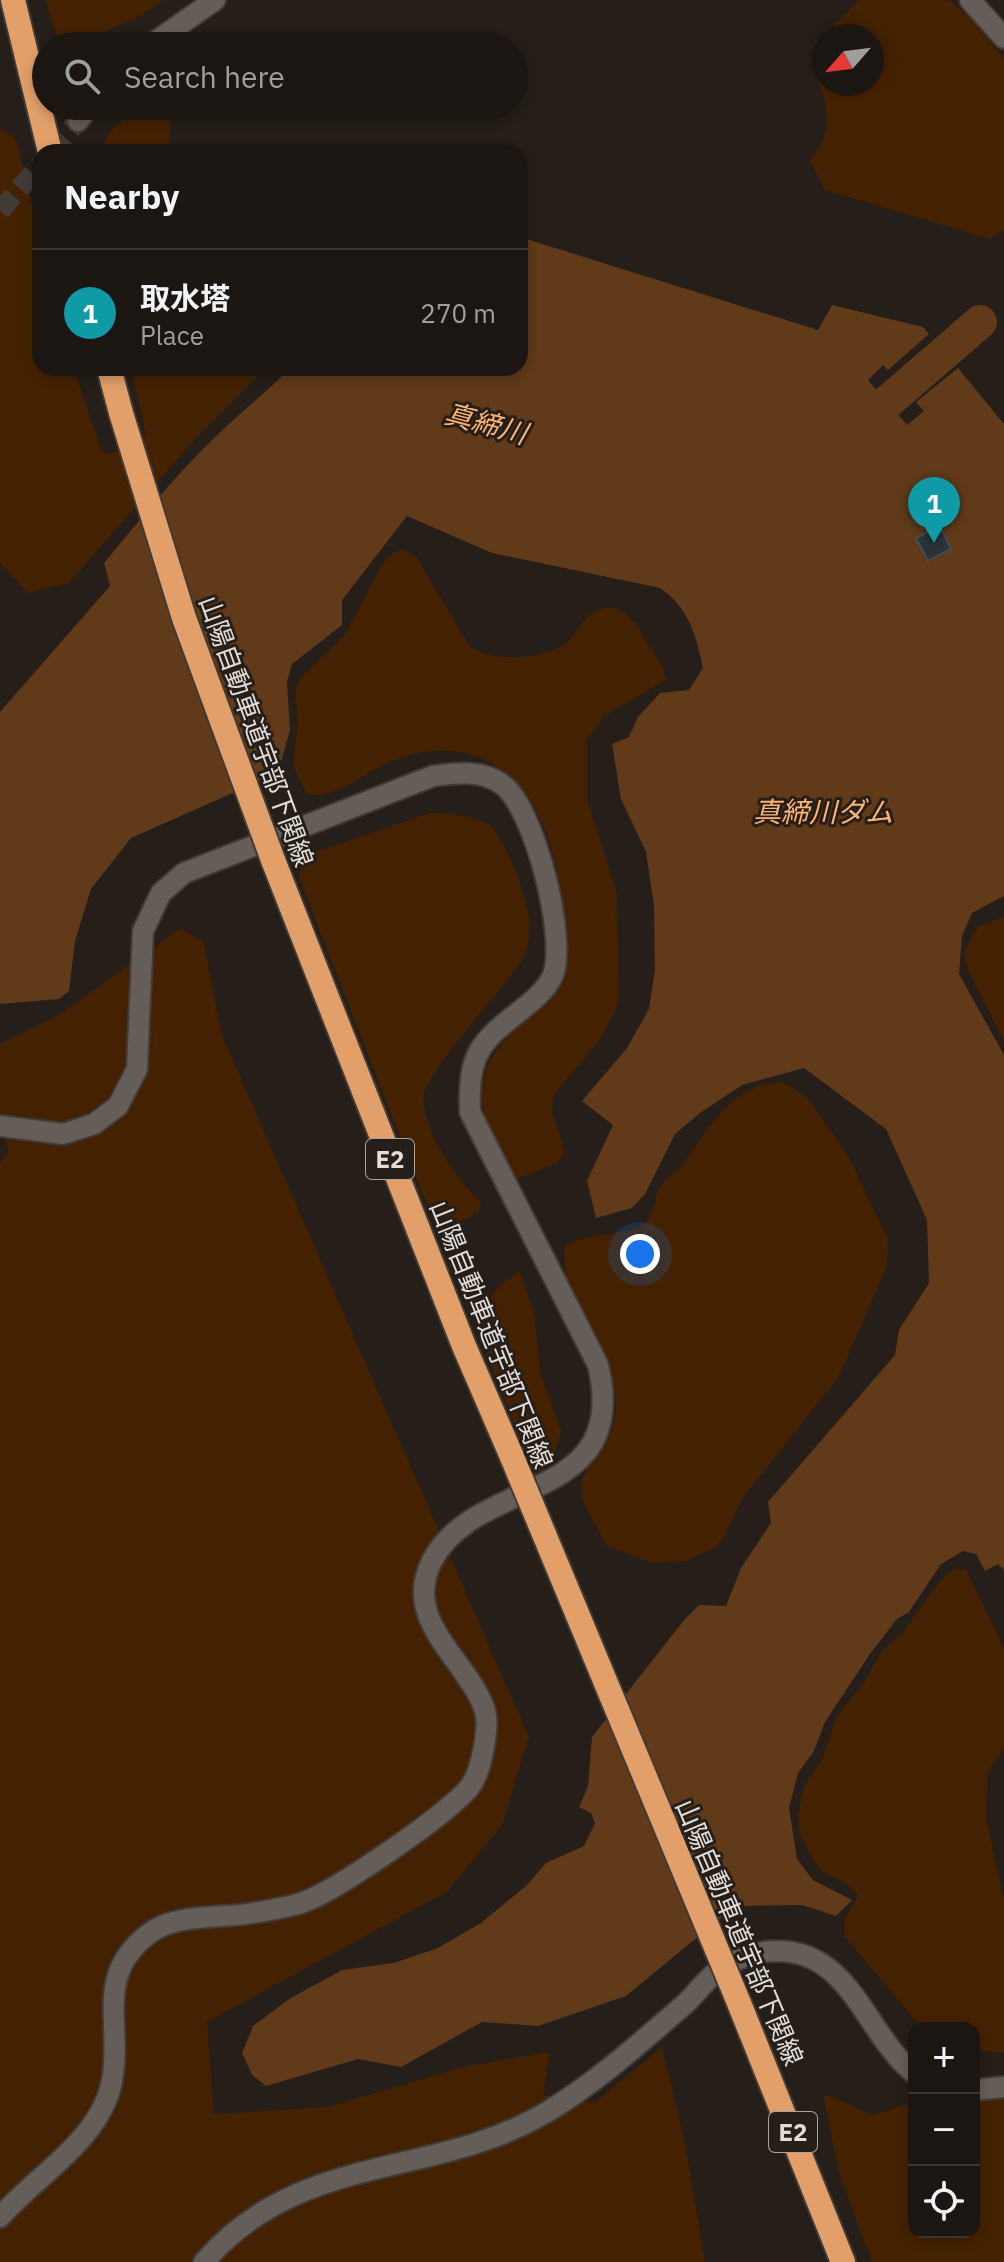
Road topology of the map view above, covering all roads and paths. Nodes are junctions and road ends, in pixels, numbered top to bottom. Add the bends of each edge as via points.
1 (13, 0) edge
2 (215, 0) edge
3 (970, 0) edge
4 (169, 32) edge
5 (1004, 38) edge
6 (32, 78) edge
7 (42, 120) edge
8 (48, 144) edge
9 (111, 376) edge
10 (0, 1126) edge
11 (908, 2067) edge
12 (1004, 2087) edge
13 (980, 2089) edge
14 (0, 2217) edge
15 (204, 2262) edge
16 (843, 2262) edge

1 - 6 highway
2 - 4 street
3 - 5 street
7 - 8 highway
9 - 16 highway, 山陽自動車道宇部下関線 / E2, bridge via 184,618 273,860 464,1346
10 - 14 street via 63,1134 94,1124 118,1106 137,1069 143,931 161,893 184,873 433,776 469,771 503,785 525,815 541,855 557,944 553,975 537,997 483,1042 471,1069 470,1112 598,1365 605,1395 599,1432 562,1474 464,1525 444,1541 430,1564 425,1610 483,1705 487,1726 480,1768 469,1788 436,1816 340,1885 302,1903 153,1930 134,1947 113,1986 114,2064 107,2098 86,2132
11 - 15 street via 884,2044 853,1993 826,1966 792,1952 754,1955 715,1972 647,2037 545,2113 480,2142 306,2188 246,2223
12 - 13 street

